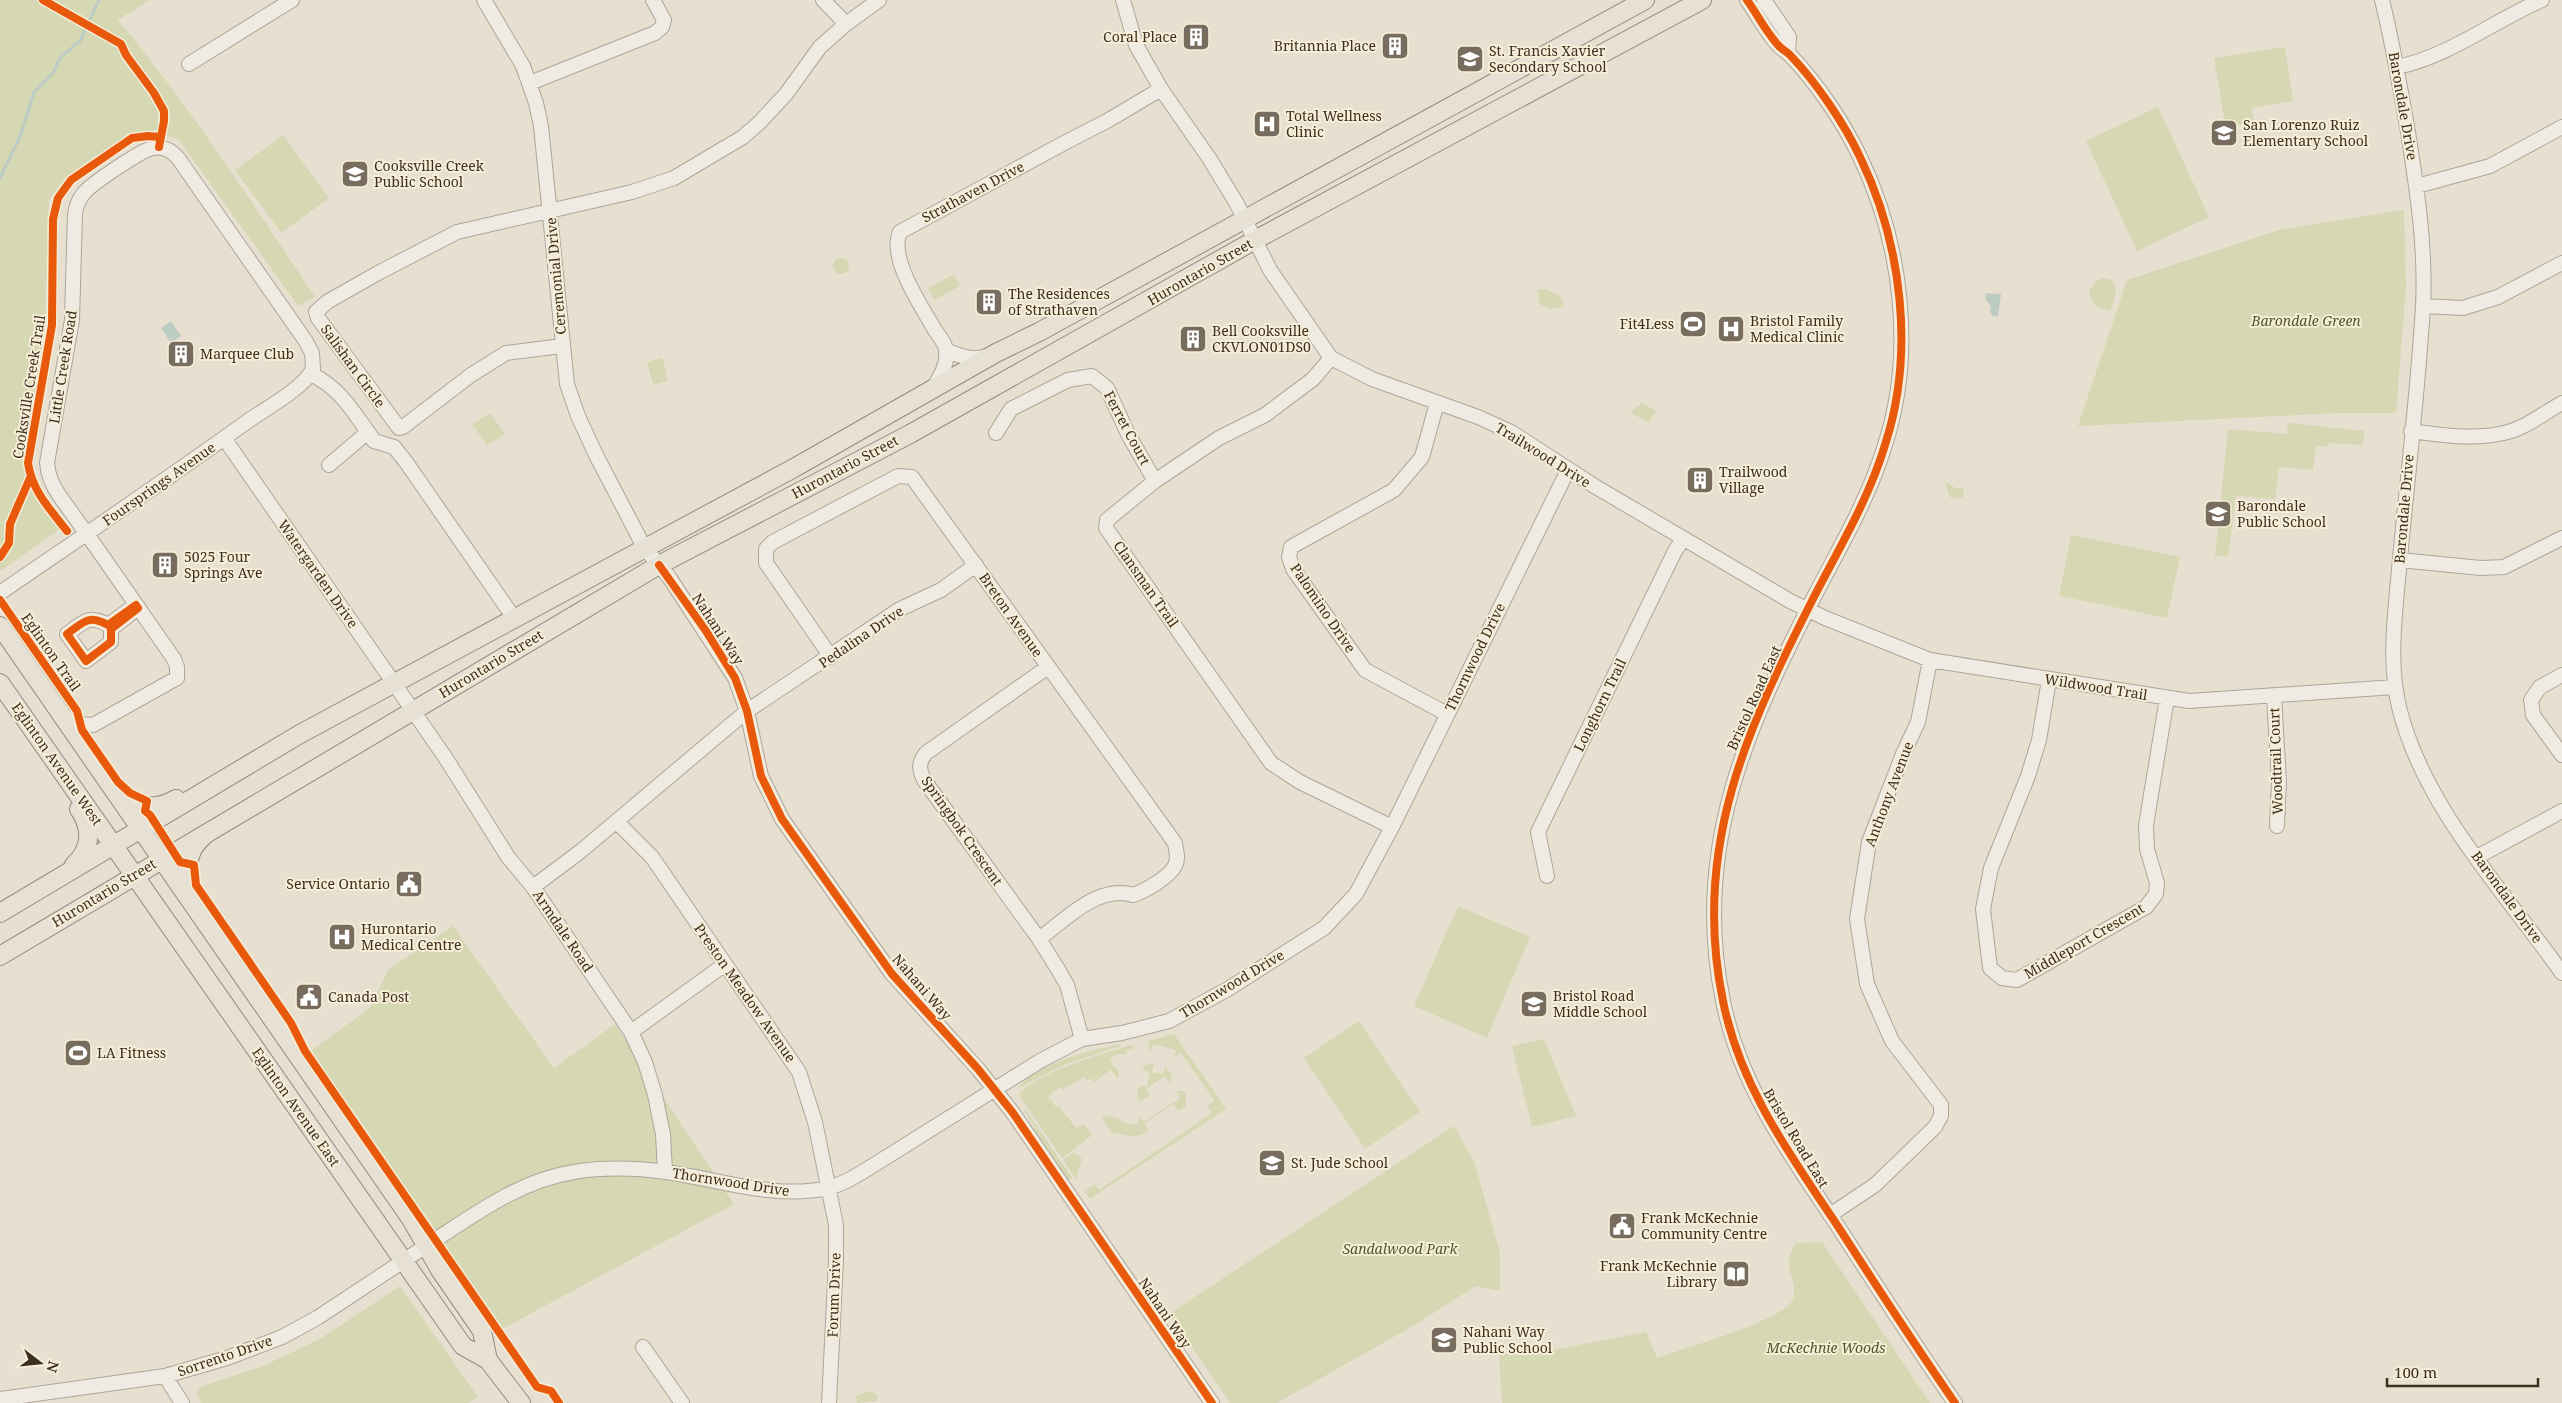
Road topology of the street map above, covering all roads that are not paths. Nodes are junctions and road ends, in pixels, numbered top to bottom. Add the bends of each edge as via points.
1 (292, 0) edge
2 (484, 0) edge
3 (653, 0) edge
4 (823, 0) edge
5 (879, 0) edge
6 (1122, 0) edge
7 (1645, 0) edge
8 (1702, 0) edge
9 (1747, 0) edge
10 (1764, 0) edge
11 (2382, 0) edge
12 (2542, 0) edge
13 (846, 24) junction
14 (1788, 53) junction
15 (190, 64) dead end
16 (2397, 67) junction
17 (530, 83) junction
18 (1161, 88) junction
19 (2562, 127) edge
20 (2416, 186) junction
21 (550, 210) junction
22 (1244, 219) junction
23 (1255, 240) junction
24 (2562, 263) edge
25 (2423, 306) junction
26 (562, 346) junction
27 (946, 350) junction
28 (996, 353) junction
29 (1331, 358) junction
30 (312, 371) junction
31 (932, 390) junction
32 (1436, 403) junction
33 (2562, 403) edge
34 (2411, 431) junction
35 (368, 432) junction
36 (996, 433) dead end
37 (224, 438) junction
38 (329, 464) dead end
39 (1568, 470) junction
40 (1155, 482) junction
41 (87, 534) junction
42 (2562, 538) edge
43 (1683, 539) junction
44 (644, 547) junction
45 (2400, 560) junction
46 (659, 565) junction
47 (976, 565) junction
48 (0, 593) edge
49 (137, 606) junction
50 (1808, 610) junction
51 (514, 618) junction
52 (0, 626) edge
53 (831, 657) junction
54 (1930, 660) junction
55 (1048, 667) junction
56 (2562, 675) edge
57 (2048, 680) junction
58 (0, 683) edge
59 (393, 684) junction
60 (2395, 687) junction
61 (2274, 696) junction
62 (2167, 698) junction
63 (412, 711) junction
64 (747, 711) junction
65 (1447, 714) junction
66 (62, 715) junction
67 (2562, 755) edge
68 (59, 767) junction
69 (109, 782) junction
70 (201, 794) junction
71 (2562, 811) edge
72 (228, 819) junction
73 (617, 822) junction
74 (2277, 826) dead end
75 (1392, 827) junction
76 (142, 829) junction
77 (113, 846) junction
78 (2477, 857) junction
79 (162, 858) junction
80 (134, 875) junction
81 (1547, 876) dead end
82 (54, 881) junction
83 (533, 887) junction
84 (0, 913) edge
85 (216, 937) junction
86 (1039, 939) junction
87 (2556, 953) edge
88 (0, 956) edge
89 (724, 965) junction
90 (2562, 973) edge
91 (631, 1032) junction
92 (1082, 1039) junction
93 (994, 1090) junction
94 (665, 1172) junction
95 (828, 1188) junction
96 (1830, 1215) junction
97 (430, 1243) junction
98 (404, 1260) junction
99 (643, 1347) dead end
100 (488, 1360) junction
101 (164, 1376) junction
102 (0, 1399) edge
103 (182, 1403) edge
104 (521, 1403) edge
105 (682, 1403) edge
106 (829, 1403) edge
107 (1212, 1403) edge
108 (1955, 1403) edge

1 - 15 street
2 - 17 street, Ceremonial Drive
3 - 17 street via 664,20 662,28 655,34
4 - 13 street
5 - 13 street
6 - 18 street, Trailwood Drive via 1136,45
7 - 22 main road, Hurontario Street
8 - 23 main road, Hurontario Street
9 - 14 street, Bristol Road East via 1778,46
10 - 14 street, Bristol Road East via 1788,37
11 - 16 street, Barondale Drive
12 - 16 street via 2462,42 2415,63
13 - 21 street via 820,47 772,110 743,136 655,186
14 - 50 street, Bristol Road East via 1827,102 1860,157 1888,237 1900,304 1898,372 1886,442 1865,497
16 - 20 street, Barondale Drive
17 - 21 street, Ceremonial Drive via 541,126
18 - 22 street, Trailwood Drive via 1200,144
18 - 27 street, Strathaven Drive via 1108,121 900,232 897,250 908,280
19 - 20 street via 2490,166
20 - 25 street, Barondale Drive via 2423,248
21 - 26 street, Ceremonial Drive
21 - 26 street, Salishan Circle via 457,232 326,302 316,312 399,428 506,353
22 - 23 street, Trailwood Drive
22 - 28 main road, Hurontario Street
23 - 29 street, Trailwood Drive via 1280,285
23 - 46 main road, Hurontario Street via 910,434
24 - 25 street via 2498,297 2463,308
25 - 34 street, Barondale Drive
26 - 44 street, Ceremonial Drive via 567,384 578,416
27 - 28 street via 978,359
27 - 31 street via 941,378
28 - 31 main road, Hurontario Street
29 - 32 street, Trailwood Drive via 1372,379
29 - 40 street, Clansman Trail via 1314,379 1265,415 1219,438
30 - 35 street via 342,396
30 - 37 street, Foursprings Avenue via 302,383
30 - 41 street, Little Creek Road via 311,350 174,154 161,148 148,149 90,187 79,199 75,214 72,320 47,463 54,487
31 - 44 main road, Hurontario Street
32 - 39 street, Trailwood Drive via 1511,432
32 - 65 street, Palomino Drive via 1422,457 1394,490 1291,547 1289,557 1293,568 1365,670
33 - 34 street via 2522,427 2505,433 2481,436
34 - 45 street, Barondale Drive
35 - 38 street
35 - 51 street via 374,441 394,447 400,454
36 - 40 street, Ferret Court via 1012,409 1068,380 1092,376 1107,388
37 - 41 street, Foursprings Avenue
37 - 59 street, Watergarden Drive
39 - 43 street, Trailwood Drive
39 - 65 street, Thornwood Drive
40 - 75 street, Clansman Trail via 1107,520 1106,528 1110,534 1271,763 1300,782
41 - 48 street, Foursprings Avenue
41 - 49 street, Little Creek Road
42 - 45 street via 2504,567 2481,568
43 - 50 street, Trailwood Drive
43 - 81 street, Longhorn Trail via 1674,551 1538,832
44 - 46 street, Ceremonial Drive
44 - 51 main road, Hurontario Street
45 - 60 street, Barondale Drive via 2394,620
46 - 63 main road, Hurontario Street
46 - 64 street, Nahani Way via 724,659
47 - 53 street, Pedalina Drive via 940,590 900,609
47 - 53 street, Breton Avenue via 916,480 906,475 898,476 770,544 765,553 766,563
47 - 55 street, Breton Avenue
49 - 49 street via 108,625 96,618 88,619 67,634 86,661 111,642 111,628
49 - 66 street, Little Creek Road via 174,659 177,678 93,726 75,724
50 - 54 street, Wildwood Trail
50 - 96 street, Bristol Road East via 1759,714 1729,793 1715,867 1714,943 1722,1001 1742,1067 1773,1127
51 - 59 main road, Hurontario Street
52 - 66 main road
53 - 64 street, Pedalina Drive
54 - 57 street, Wildwood Trail
54 - 96 street, Anthony Avenue via 1918,722 1868,842 1857,919 1867,984 1892,1041 1942,1105 1941,1116 1935,1127 1876,1185
55 - 86 street, Springbok Crescent via 926,753 920,761 924,780
55 - 86 street, Breton Avenue via 1174,843 1178,856 1169,873 1140,893 1108,894 1091,900
56 - 67 street via 2540,687 2531,700 2533,715
57 - 62 street, Wildwood Trail
57 - 62 street, Middleport Crescent via 2039,740 2028,776 1990,868 1983,909 1990,968 2002,978 2017,980 2153,900 2157,883 2148,849 2146,825
58 - 68 main road, Eglinton Avenue West
59 - 63 street, Watergarden Drive
59 - 70 main road, Hurontario Street via 300,734
60 - 61 street, Wildwood Trail
60 - 78 street, Barondale Drive via 2404,726 2426,782
61 - 62 street, Wildwood Trail
61 - 74 street, Woodtrail Court via 2279,782
63 - 72 main road, Hurontario Street
63 - 83 street, Armdale Road via 508,857
64 - 73 street, Pedalina Drive
64 - 93 street, Nahani Way via 761,776 782,819 892,974
65 - 75 street, Thornwood Drive
66 - 69 main road
68 - 77 main road, Eglinton Avenue West
68 - 82 main road via 59,781 85,819 88,835 86,853
69 - 70 main road via 133,802 150,807 185,793
69 - 76 main road
70 - 76 main road, Hurontario Street
71 - 78 street
72 - 79 main road, Hurontario Street
72 - 85 main road via 197,842 188,869 194,892 214,920
73 - 83 street, Pedalina Drive
73 - 89 street, Preston Meadow Avenue via 652,857
75 - 92 street, Thornwood Drive via 1356,894 1324,928 1228,989 1169,1021
76 - 77 main road, Hurontario Street
76 - 79 main road
77 - 80 main road, Eglinton Avenue East
77 - 82 main road, Hurontario Street
78 - 87 street, Barondale Drive
79 - 80 main road, Hurontario Street
79 - 85 main road, Eglinton Avenue East
80 - 88 main road, Hurontario Street
80 - 98 main road, Eglinton Avenue East
82 - 84 main road, Hurontario Street
83 - 91 street, Armdale Road
85 - 97 main road, Eglinton Avenue East via 410,1219
86 - 92 street, Springbok Crescent via 1067,985
87 - 90 street, Barondale Drive
89 - 91 street
89 - 95 street, Preston Meadow Avenue via 799,1072 815,1122
91 - 94 street, Armdale Road via 655,1095 663,1134
92 - 93 street, Thornwood Drive
93 - 95 street, Thornwood Drive via 869,1168
93 - 107 street, Nahani Way
94 - 95 street, Thornwood Drive via 795,1192
94 - 97 street, Thornwood Drive via 616,1169 573,1172 524,1186
95 - 106 street, Forum Drive via 836,1225
96 - 108 street, Bristol Road East
97 - 98 street, Sorrento Drive
97 - 100 main road, Eglinton Avenue East via 440,1270 482,1331
98 - 100 main road, Eglinton Avenue East via 463,1346
98 - 101 street, Sorrento Drive via 282,1337 218,1362
99 - 105 street
100 - 104 main road, Eglinton Avenue East
101 - 102 street, Sorrento Drive
101 - 103 street

